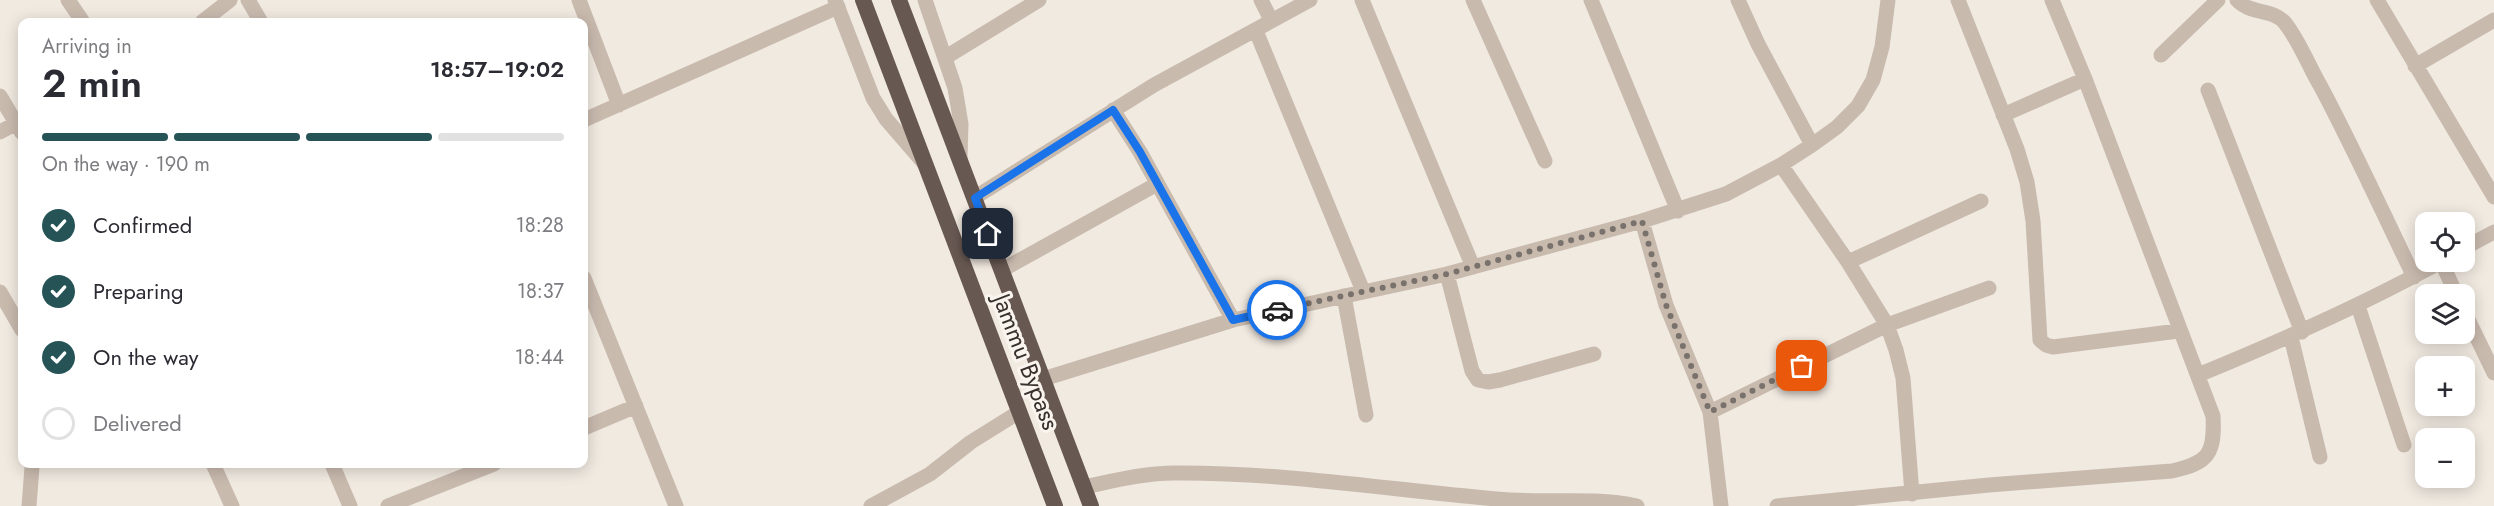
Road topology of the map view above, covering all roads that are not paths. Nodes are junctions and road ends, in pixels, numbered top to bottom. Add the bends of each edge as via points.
1 (68, 0) edge
2 (230, 0) edge
3 (248, 0) edge
4 (579, 0) edge
5 (863, 0) edge
6 (899, 0) edge
7 (925, 0) edge
8 (1039, 0) edge
9 (1261, 0) edge
10 (1310, 0) edge
11 (1362, 0) edge
12 (1473, 0) edge
13 (1591, 0) edge
14 (1738, 0) edge
15 (1888, 0) edge
16 (1958, 0) edge
17 (2052, 0) edge
18 (2218, 0) edge
19 (2237, 0) edge
20 (2377, 0) edge
21 (837, 3) edge
22 (80, 18) edge
23 (207, 18) edge
24 (259, 18) edge
25 (586, 18) edge
26 (1270, 20) junction
27 (2494, 20) edge
28 (588, 24) edge
29 (1256, 31) junction
30 (2161, 55) dead end
31 (946, 57) junction
32 (2415, 66) junction
33 (2085, 79) junction
34 (2208, 90) dead end
35 (0, 96) edge
36 (619, 105) junction
37 (1113, 110) junction
38 (2003, 115) junction
39 (588, 118) edge
40 (18, 121) edge
41 (18, 126) edge
42 (0, 132) edge
43 (1812, 145) junction
44 (1545, 161) dead end
45 (960, 162) junction
46 (1781, 165) junction
47 (926, 166) junction
48 (1157, 184) junction
49 (2494, 197) edge
50 (975, 198) junction
51 (1981, 201) dead end
52 (1678, 211) junction
53 (1642, 221) junction
54 (2494, 232) edge
55 (2475, 242) edge
56 (1848, 262) junction
57 (1473, 267) junction
58 (1002, 270) junction
59 (2422, 272) edge
60 (1447, 274) junction
61 (2414, 277) junction
62 (588, 288) edge
63 (1989, 288) dead end
64 (1363, 291) junction
65 (0, 292) edge
66 (1344, 296) junction
67 (2358, 306) junction
68 (1233, 320) junction
69 (18, 323) edge
70 (1887, 325) junction
71 (2178, 331) junction
72 (2475, 334) edge
73 (2296, 335) junction
74 (1594, 354) dead end
75 (2494, 373) edge
76 (2198, 375) junction
77 (1043, 379) junction
78 (636, 406) junction
79 (1019, 412) junction
80 (1710, 412) junction
81 (1366, 415) dead end
82 (588, 426) edge
83 (2404, 445) dead end
84 (2320, 457) dead end
85 (32, 468) edge
86 (215, 468) edge
87 (334, 468) edge
88 (484, 468) edge
89 (1084, 487) junction
90 (1912, 494) junction
91 (1569, 503) edge
92 (29, 506) edge
93 (232, 506) edge
94 (350, 506) edge
95 (388, 506) edge
96 (676, 506) edge
97 (871, 506) edge
98 (1055, 506) edge
99 (1091, 506) edge
100 (1637, 506) edge
101 (1721, 506) edge
102 (1777, 506) edge

1 - 22 street
2 - 23 street
3 - 24 street
4 - 25 street
5 - 47 highway, Jammu Bypass
6 - 45 highway, Jammu Bypass
7 - 31 street
8 - 31 street
9 - 26 street
10 - 26 street
11 - 57 street
12 - 44 street
13 - 52 street
14 - 43 street
15 - 43 street via 1873,80 1858,106
16 - 38 street
17 - 33 street
18 - 30 street
19 - 61 street via 2246,8 2275,15 2293,36
20 - 32 street
21 - 36 street
21 - 47 street via 873,98
26 - 29 street
27 - 32 street
28 - 36 street
29 - 37 street
29 - 64 street
31 - 45 street via 961,124
32 - 49 street
33 - 38 street
33 - 71 street
34 - 73 street
35 - 40 street
36 - 39 street
37 - 48 street
37 - 50 street
38 - 71 street via 2027,182 2032,211 2040,340 2053,347
41 - 42 street
43 - 46 street
45 - 50 highway, Jammu Bypass
46 - 52 street via 1726,194
46 - 56 street
47 - 79 highway, Jammu Bypass
48 - 58 street
48 - 68 street
50 - 58 highway, Jammu Bypass
51 - 56 street
52 - 53 street
53 - 57 street
53 - 80 street via 1666,305
54 - 55 street
56 - 70 street
57 - 60 street
58 - 77 highway, Jammu Bypass
59 - 61 street
60 - 64 street
60 - 74 street via 1472,371 1478,380 1500,380
61 - 67 street
62 - 78 street
63 - 70 street
64 - 66 street
65 - 69 street
66 - 68 street
66 - 81 street
67 - 73 street
67 - 83 street
68 - 77 street
70 - 80 street
70 - 90 street via 1903,378
71 - 76 street
72 - 75 street
73 - 76 street
73 - 84 street
76 - 90 street via 2213,416 2214,439 2209,455 2195,466
77 - 89 highway, Jammu Bypass
78 - 82 street
78 - 96 street
79 - 97 street via 930,474
79 - 98 highway, Jammu Bypass
80 - 101 street
85 - 92 street
86 - 93 street
87 - 94 street
88 - 95 street
89 - 91 street via 1172,473
89 - 99 highway, Jammu Bypass
90 - 102 street
91 - 100 street via 1613,501

